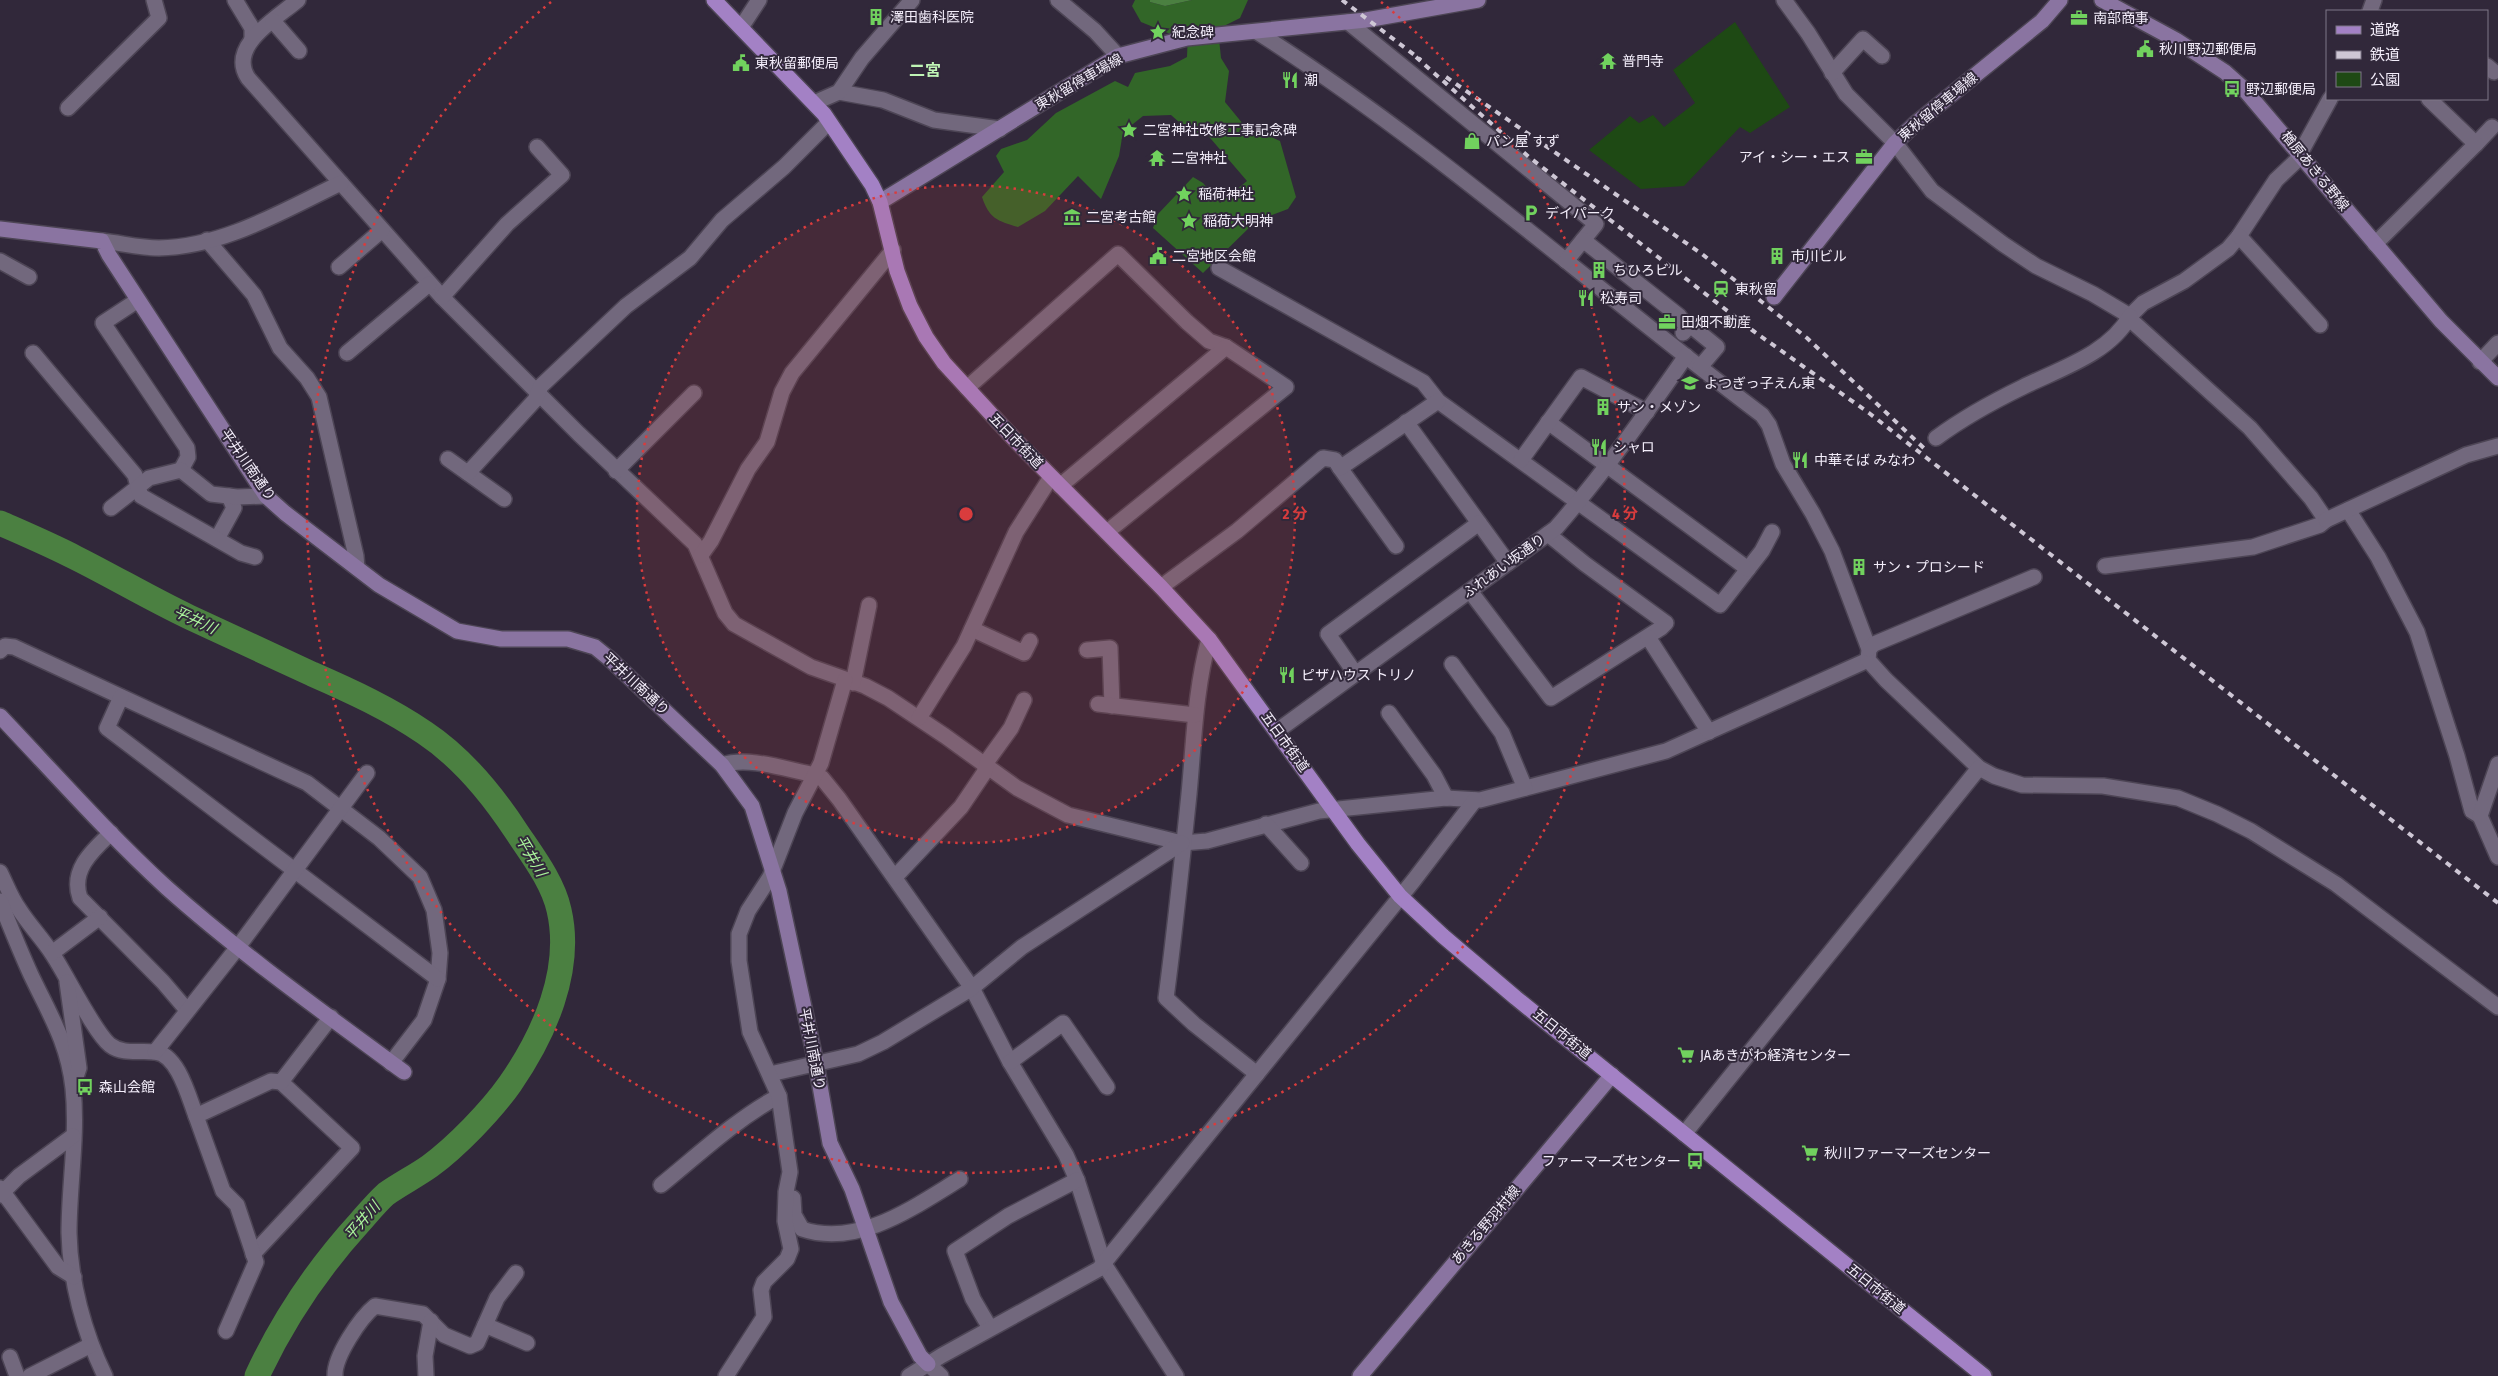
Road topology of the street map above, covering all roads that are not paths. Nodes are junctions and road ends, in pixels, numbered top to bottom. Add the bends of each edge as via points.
1 (154, 0) edge
2 (235, 0) edge
3 (298, 0) edge
4 (714, 0) edge
5 (759, 0) edge
6 (912, 0) edge
7 (1058, 0) edge
8 (1478, 0) edge
9 (1784, 0) edge
10 (2060, 0) edge
11 (2107, 1) edge
12 (1422, 5) edge
13 (273, 21) junction
14 (1348, 22) junction
15 (742, 26) junction
16 (1257, 32) junction
17 (252, 39) junction
18 (299, 51) dead end
19 (1118, 56) junction
20 (1882, 56) dead end
21 (1832, 73) junction
22 (839, 92) junction
23 (2329, 100) edge
24 (2430, 100) edge
25 (814, 103) junction
26 (68, 108) dead end
27 (829, 122) junction
28 (2492, 127) dead end
29 (1000, 129) junction
30 (1895, 143) junction
31 (2476, 144) junction
32 (537, 146) dead end
33 (2300, 153) junction
34 (341, 183) junction
35 (880, 202) junction
36 (0, 229) edge
37 (382, 230) junction
38 (2240, 236) junction
39 (207, 240) junction
40 (1583, 240) junction
41 (102, 241) junction
42 (2374, 244) junction
43 (893, 250) junction
44 (0, 261) edge
45 (1566, 261) junction
46 (339, 267) dead end
47 (1219, 268) dead end
48 (29, 276) dead end
49 (429, 284) junction
50 (442, 297) junction
51 (1774, 297) dead end
52 (138, 300) junction
53 (2130, 316) junction
54 (2320, 325) dead end
55 (1687, 328) junction
56 (2498, 343) edge
57 (1673, 346) junction
58 (1226, 347) junction
59 (33, 353) dead end
60 (347, 353) dead end
61 (1686, 356) junction
62 (2480, 362) junction
63 (1700, 367) junction
64 (2498, 378) edge
65 (967, 388) junction
66 (538, 392) junction
67 (694, 393) dead end
68 (1438, 401) junction
69 (1647, 412) junction
70 (1406, 422) junction
71 (1548, 422) junction
72 (1936, 438) dead end
73 (2498, 446) edge
74 (448, 459) dead end
75 (1521, 460) junction
76 (1606, 466) junction
77 (1340, 468) junction
78 (181, 470) junction
79 (616, 470) junction
80 (468, 473) junction
81 (1055, 481) junction
82 (138, 487) junction
83 (229, 496) junction
84 (266, 496) junction
85 (504, 499) dead end
86 (1579, 502) junction
87 (111, 508) dead end
88 (2348, 510) junction
89 (2326, 520) junction
90 (1479, 523) junction
91 (1107, 532) junction
92 (1772, 532) dead end
93 (1548, 534) junction
94 (217, 539) junction
95 (1396, 546) dead end
96 (701, 555) junction
97 (255, 557) dead end
98 (1508, 563) junction
99 (2105, 566) dead end
100 (356, 568) junction
101 (1748, 569) junction
102 (2034, 577) dead end
103 (1161, 587) junction
104 (1470, 591) junction
105 (870, 606) dead end
106 (972, 629) junction
107 (1648, 637) junction
108 (1209, 639) junction
109 (1030, 641) dead end
110 (1087, 650) dead end
111 (0, 651) edge
112 (1868, 654) junction
113 (1452, 664) dead end
114 (1355, 673) junction
115 (849, 682) junction
116 (121, 697) junction
117 (1024, 700) dead end
118 (1389, 713) dead end
119 (1195, 715) junction
120 (0, 716) edge
121 (919, 718) junction
122 (1277, 731) junction
123 (1709, 732) junction
124 (2498, 764) edge
125 (722, 765) junction
126 (987, 766) junction
127 (1979, 768) junction
128 (367, 773) dead end
129 (816, 775) junction
130 (1525, 788) junction
131 (1446, 798) junction
132 (1475, 800) junction
133 (341, 809) junction
134 (1334, 810) junction
135 (2480, 816) junction
136 (1266, 824) junction
137 (111, 833) junction
138 (1182, 843) junction
139 (2498, 856) edge
140 (1301, 863) dead end
141 (773, 866) junction
142 (294, 871) junction
143 (0, 872) edge
144 (895, 877) junction
145 (1400, 896) junction
146 (0, 901) edge
147 (100, 917) junction
148 (238, 947) junction
149 (52, 953) junction
150 (66, 976) junction
151 (438, 979) junction
152 (972, 988) junction
153 (2498, 1006) edge
154 (186, 1009) junction
155 (331, 1017) junction
156 (154, 1052) junction
157 (1010, 1062) junction
158 (391, 1063) junction
159 (816, 1063) junction
160 (404, 1072) dead end
161 (770, 1074) junction
162 (1257, 1074) junction
163 (1612, 1075) junction
164 (281, 1082) junction
165 (1107, 1088) dead end
166 (73, 1089) junction
167 (779, 1096) junction
168 (196, 1116) junction
169 (1684, 1134) junction
170 (74, 1136) junction
171 (790, 1172) junction
172 (960, 1179) dead end
173 (1078, 1180) junction
174 (661, 1185) dead end
175 (1, 1192) edge
176 (865, 1227) junction
177 (253, 1254) junction
178 (1104, 1264) junction
179 (516, 1273) dead end
180 (74, 1277) junction
181 (431, 1321) junction
182 (485, 1325) junction
183 (990, 1328) junction
184 (226, 1331) dead end
185 (526, 1343) dead end
186 (91, 1345) junction
187 (10, 1357) dead end
188 (928, 1364) junction
189 (17, 1376) edge
190 (30, 1376) edge
191 (105, 1376) edge
192 (334, 1376) edge
193 (426, 1376) edge
194 (726, 1376) edge
195 (909, 1376) edge
196 (941, 1376) edge
197 (1176, 1376) edge
198 (1360, 1376) edge
199 (1984, 1376) edge

1 - 26 street via 159,18
2 - 17 street via 252,28
3 - 13 street
4 - 15 main road, 五日市街道
5 - 15 street
6 - 22 street via 862,58
7 - 19 street via 1095,31
8 - 12 street, 東秋留停車場線
9 - 21 street
10 - 30 street, 東秋留停車場線 via 2042,21
11 - 33 street, 楢原あきる野線 via 2225,72
12 - 14 street, 東秋留停車場線
13 - 17 street
13 - 18 street
14 - 16 street, 東秋留停車場線
14 - 40 street via 1596,224
15 - 25 main road, 五日市街道
16 - 19 street, 東秋留停車場線 via 1187,38
16 - 45 street via 1321,74
17 - 34 street via 242,59 242,70
19 - 29 street, 東秋留停車場線
20 - 21 street via 1863,39
21 - 30 street via 1863,112
22 - 25 street
22 - 29 street via 883,100 934,120
23 - 33 street
24 - 31 street
25 - 27 main road, 五日市街道
27 - 35 main road, 五日市街道
27 - 66 street via 784,167 722,220 690,258 626,306
28 - 31 street
29 - 35 street, 東秋留停車場線
30 - 51 street, 東秋留停車場線
30 - 53 street via 1932,191 1989,234 2036,266
31 - 42 street
32 - 50 street via 562,175 508,224
33 - 38 street via 2276,180
33 - 42 street, 楢原あきる野線
34 - 37 street
34 - 39 street via 259,222
35 - 43 main road, 五日市街道
36 - 41 street
37 - 46 street
37 - 49 street
38 - 53 street via 2205,266 2143,302
38 - 54 street
39 - 41 street via 158,248
39 - 100 street via 254,295 280,348 319,397 356,556
40 - 45 street
40 - 55 street via 1679,316
41 - 52 street, 平井川南通り
42 - 62 street, 楢原あきる野線
43 - 65 main road, 五日市街道 via 910,306 926,337
43 - 96 street via 792,373 782,392 768,442 748,468
44 - 48 street
45 - 57 street
47 - 68 street via 1423,382
49 - 50 street
49 - 60 street
50 - 66 street
52 - 78 street via 103,323 187,448 188,457
52 - 84 street, 平井川南通り
53 - 72 street via 2108,342 2086,357 1962,419
53 - 89 street via 2169,357 2250,428
55 - 57 street
55 - 63 street via 1690,325 1717,347
56 - 62 street
57 - 61 street
58 - 65 street via 1209,341 1192,327 1118,254
58 - 81 street
58 - 91 street via 1286,387
59 - 82 street via 135,475
61 - 63 street
61 - 69 street, ふれあい坂通り
62 - 64 street, 楢原あきる野線
63 - 112 street via 1762,415 1769,425 1782,464 1814,514 1839,565
65 - 81 main road, 五日市街道
66 - 79 street
66 - 80 street via 536,400
67 - 79 street
68 - 70 street
68 - 75 street
69 - 71 street via 1580,377
69 - 76 street, ふれあい坂通り
70 - 77 street
70 - 90 street
71 - 75 street
71 - 76 street
73 - 88 street via 2466,455
74 - 80 street
75 - 86 street
76 - 86 street, ふれあい坂通り
76 - 101 street
77 - 95 street
77 - 103 street via 1335,460 1323,458 1238,531
78 - 82 street via 149,478
78 - 83 street via 211,494
79 - 96 street via 695,544
80 - 85 street
81 - 91 main road, 五日市街道
81 - 106 street via 1016,532
82 - 87 street
82 - 94 street via 141,496
83 - 84 street
83 - 94 street via 234,508
84 - 100 street, 平井川南通り
86 - 93 street, ふれあい坂通り
86 - 101 street via 1720,605
88 - 89 street
88 - 135 street via 2378,557 2417,632 2472,811
89 - 99 street via 2253,547
90 - 98 street
90 - 114 street via 1328,634
91 - 103 main road, 五日市街道
92 - 101 street
93 - 98 street, ふれあい坂通り
93 - 107 street via 1666,623
94 - 97 street
96 - 115 street via 725,613 734,624 811,667
98 - 104 street, ふれあい坂通り
100 - 125 street, 平井川南通り via 389,592 457,631 501,639 568,639 595,647
102 - 112 street via 1874,644
103 - 108 main road, 五日市街道
104 - 107 street via 1551,698
104 - 114 street, ふれあい坂通り
105 - 115 street
106 - 109 street via 1024,652
106 - 121 street
107 - 123 street
108 - 119 street
108 - 122 main road, 五日市街道
110 - 119 street via 1110,648 1105,705
111 - 116 street via 5,646 14,647
112 - 123 street
112 - 127 street via 1886,680
113 - 130 street via 1502,732
114 - 122 street, ふれあい坂通り
115 - 121 street via 888,698
115 - 129 street
116 - 133 street via 307,782
116 - 142 street via 107,728
117 - 126 street via 1012,728
118 - 131 street via 1434,775
119 - 138 street
120 - 137 street
121 - 126 street
122 - 134 main road, 五日市街道
123 - 130 street via 1649,756
124 - 135 street
125 - 129 street via 748,763
125 - 141 street, 平井川南通り via 752,806
126 - 138 street via 1016,788 1068,815
126 - 144 street via 961,807
127 - 153 street via 2022,785 2103,786 2178,798 2218,814 2336,884
127 - 169 street
128 - 133 street
129 - 141 street via 795,813
129 - 144 street via 839,799
130 - 132 street
131 - 132 street
131 - 134 street
132 - 145 street
133 - 142 street
133 - 151 street via 379,838 420,878 434,910 440,953
134 - 136 street
134 - 145 main road, 五日市街道
135 - 139 street
136 - 138 street via 1207,841
136 - 140 street
137 - 147 street via 85,858 78,880 80,898
137 - 148 street via 168,888
138 - 152 street via 1022,947
138 - 162 street via 1166,998
141 - 159 street, 平井川南通り
141 - 161 street via 739,934 739,961 750,1032
142 - 148 street
142 - 151 street
143 - 149 street via 18,908
144 - 152 street
145 - 162 street
145 - 163 main road, 五日市街道 via 1450,942
146 - 166 street via 60,1032
147 - 149 street
147 - 154 street
148 - 154 street
148 - 155 street
149 - 150 street
150 - 156 street via 110,1045 142,1053
150 - 166 street via 79,1068
151 - 158 street via 424,1020
152 - 157 street
152 - 159 street via 866,1051
154 - 156 street
155 - 158 street
155 - 164 street
156 - 168 street via 164,1054 176,1067
157 - 165 street via 1062,1023
157 - 173 street via 1059,1142
158 - 160 street
159 - 161 street
159 - 176 street, 平井川南通り via 830,1143 852,1189
161 - 167 street
162 - 178 street
163 - 169 main road, 五日市街道
163 - 198 street, あきる野羽村線
164 - 168 street via 271,1081
164 - 177 street via 352,1148
166 - 170 street
167 - 171 street
167 - 174 street via 764,1104
168 - 177 street via 223,1191 237,1205
169 - 199 main road, 五日市街道
170 - 175 street
170 - 180 street via 70,1233
171 - 176 street via 794,1215 802,1229 843,1234
171 - 194 street via 785,1220 791,1249 787,1259 764,1282 761,1290 764,1318
172 - 176 street via 898,1216
173 - 178 street
173 - 183 street via 1008,1216 955,1251 973,1299
175 - 180 street via 58,1267
176 - 188 street, 平井川南通り via 891,1302 920,1356
177 - 184 street via 256,1262
178 - 183 street
178 - 197 street
179 - 182 street via 497,1298
180 - 186 street
181 - 182 street via 444,1335 470,1346 477,1343
181 - 192 street via 423,1314 375,1306 351,1337 334,1367
181 - 193 street via 425,1356
182 - 185 street
183 - 188 street
186 - 190 street
186 - 191 street
187 - 189 street
188 - 195 street
188 - 196 street, 平井川南通り

